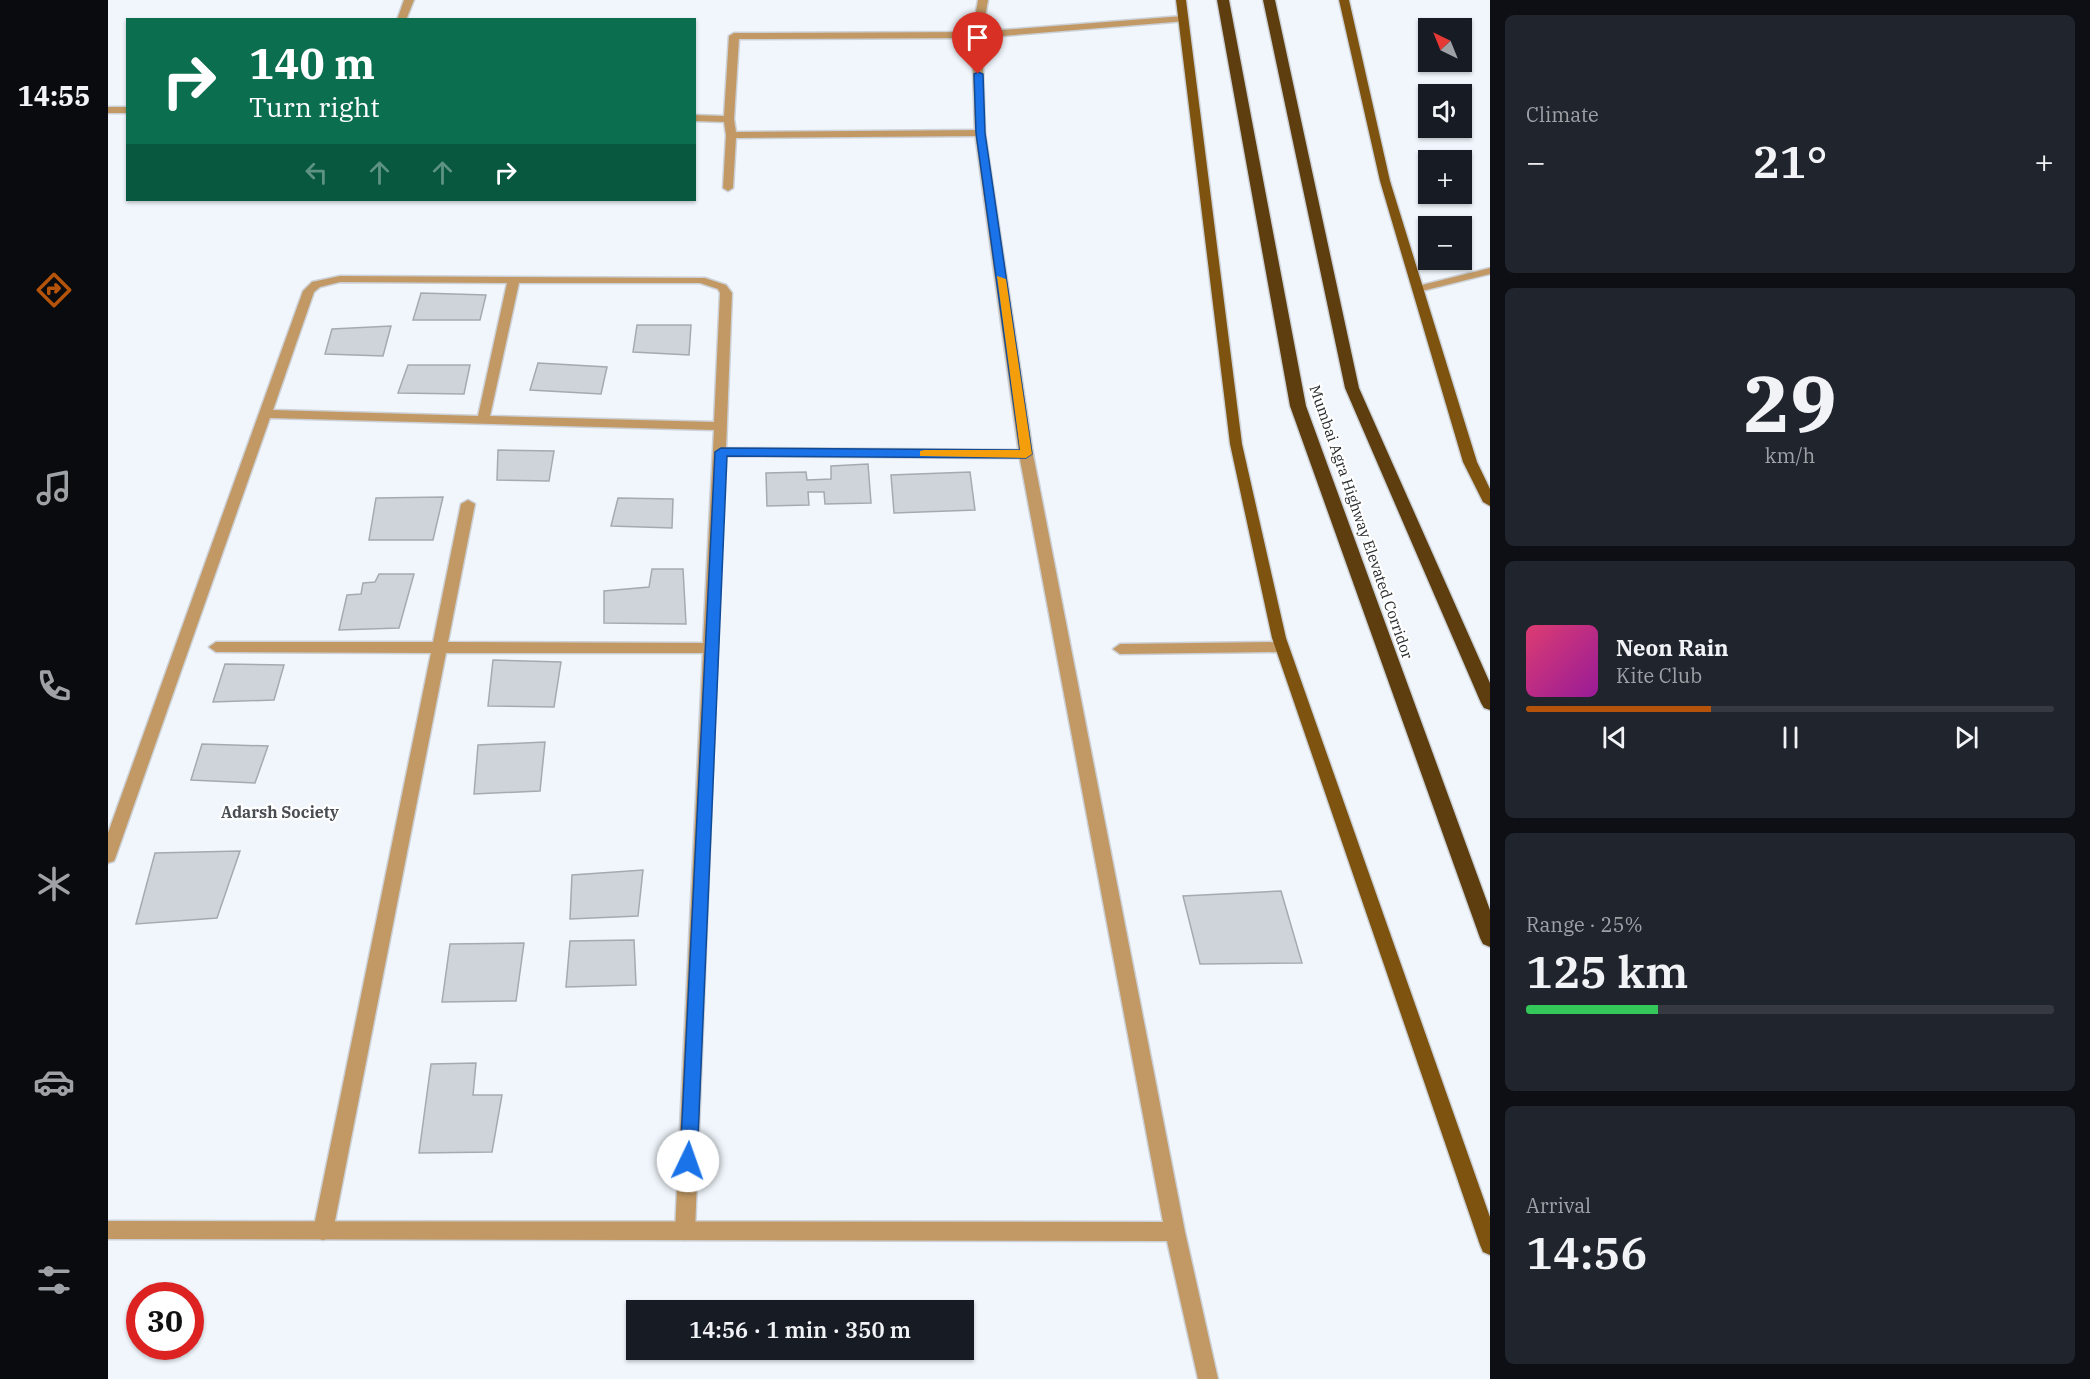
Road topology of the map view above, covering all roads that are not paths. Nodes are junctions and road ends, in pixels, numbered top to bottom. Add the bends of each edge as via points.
1 (409, 0) edge
2 (983, 0) edge
3 (1181, 0) edge
4 (1223, 0) edge
5 (1269, 0) edge
6 (1344, 0) edge
7 (402, 18) edge
8 (1183, 19) junction
9 (977, 35) junction
10 (108, 110) edge
11 (126, 110) edge
12 (696, 118) edge
13 (729, 119) junction
14 (980, 133) junction
15 (731, 135) junction
16 (728, 188) dead end
17 (1490, 271) edge
18 (514, 279) junction
19 (1418, 289) junction
20 (265, 414) junction
21 (483, 420) junction
22 (722, 426) junction
23 (721, 452) junction
24 (1026, 454) junction
25 (1490, 502) edge
26 (468, 504) dead end
27 (216, 647) dead end
28 (1282, 647) junction
29 (440, 648) junction
30 (712, 648) junction
31 (1120, 649) dead end
32 (1490, 703) edge
33 (108, 856) edge
34 (1490, 938) edge
35 (108, 1230) edge
36 (323, 1231) junction
37 (685, 1231) junction
38 (1175, 1232) junction
39 (1490, 1245) edge
40 (1208, 1379) edge

1 - 7 street
2 - 9 street
3 - 8 main road
4 - 34 highway, Mumbai Agra Highway Elevated Corridor via 1298,406
5 - 32 highway via 1352,388
6 - 19 main road via 1385,181
8 - 9 street
8 - 28 main road via 1236,444
9 - 13 street via 734,36
9 - 14 street
10 - 11 street
12 - 13 street
13 - 15 street
14 - 15 street
14 - 24 street
15 - 16 street
17 - 19 street
18 - 20 street via 340,279 316,284 309,291
18 - 21 street
18 - 22 street via 701,280 722,287 726,293
19 - 25 main road via 1470,462
20 - 21 street
20 - 33 street
21 - 22 street
22 - 23 street
23 - 24 street
23 - 30 street
24 - 38 street
26 - 29 street
27 - 29 street
28 - 31 street
28 - 39 main road
29 - 30 street
29 - 36 street
30 - 37 street
35 - 36 street
36 - 37 street
37 - 38 street
38 - 40 street

